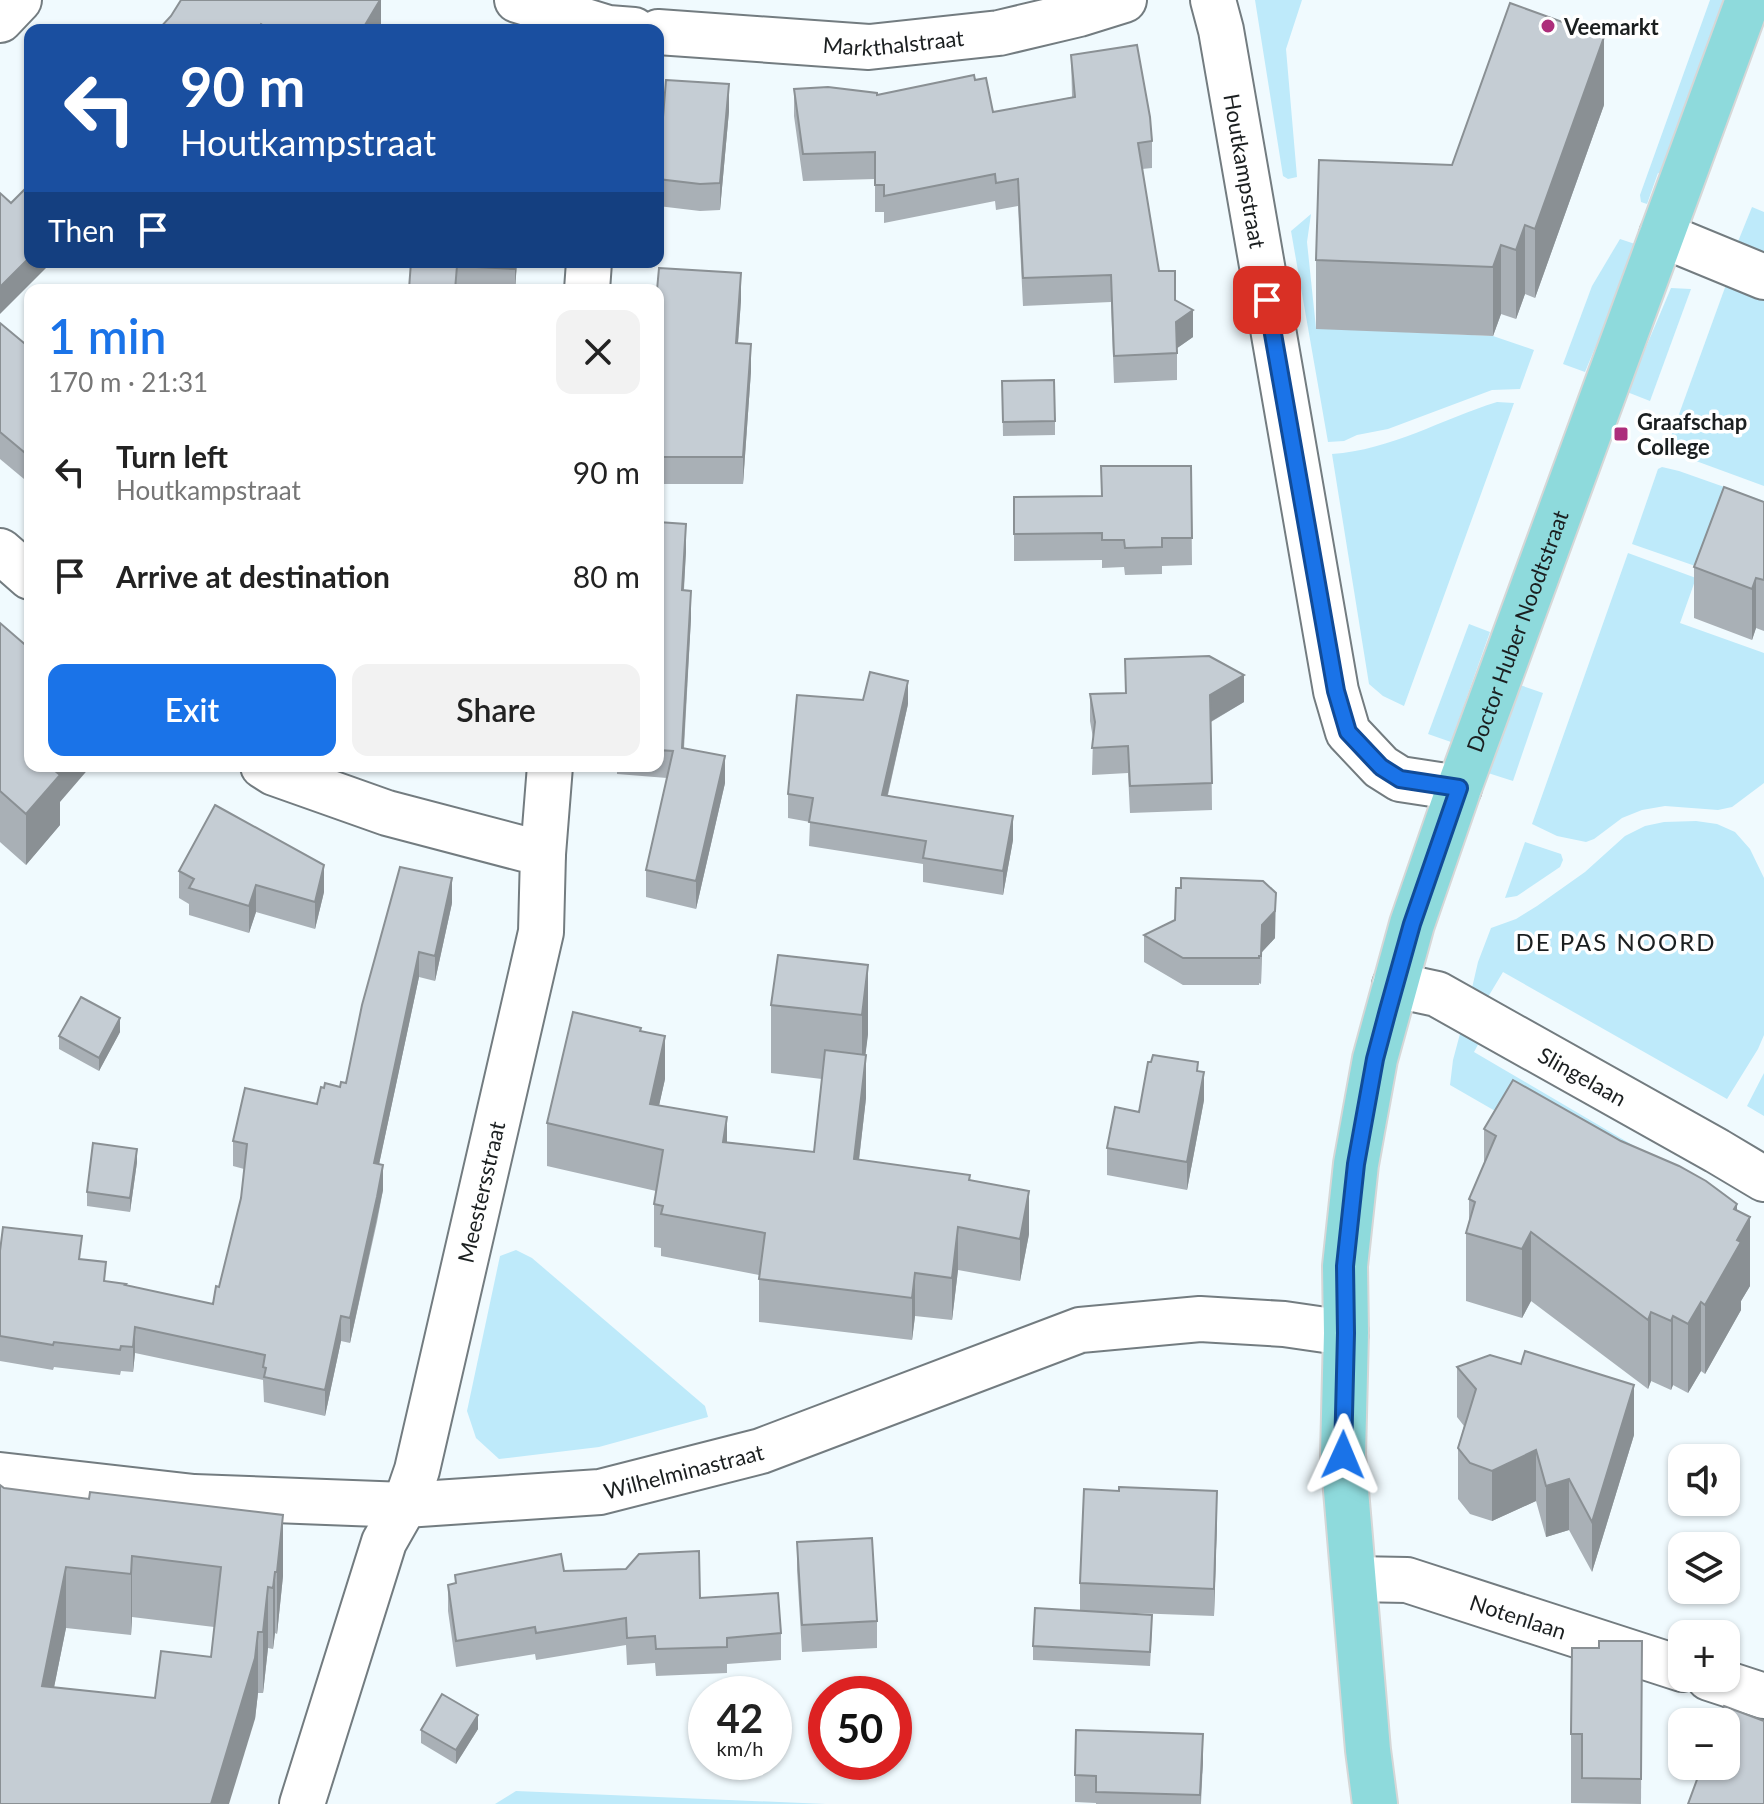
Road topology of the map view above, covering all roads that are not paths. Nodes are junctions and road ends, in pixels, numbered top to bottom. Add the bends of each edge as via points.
1 (19, 0) edge
2 (517, 0) edge
3 (1124, 0) edge
4 (1213, 0) edge
5 (1748, 0) edge
6 (0, 20) edge
7 (599, 24) edge
8 (664, 32) edge
9 (1662, 235) junction
10 (1764, 277) edge
11 (0, 551) edge
12 (24, 572) edge
13 (272, 772) edge
14 (550, 772) edge
15 (1459, 788) junction
16 (543, 854) junction
17 (1395, 985) junction
18 (1764, 1179) edge
19 (1346, 1333) junction
20 (0, 1475) edge
21 (405, 1505) junction
22 (1354, 1579) junction
23 (1668, 1664) edge
24 (1740, 1688) edge
25 (1764, 1696) edge
26 (302, 1804) edge
27 (1375, 1804) edge

1 - 6 street
2 - 7 street
3 - 8 street, Markthalstraat via 999,33 869,47
4 - 15 street, Houtkampstraat via 1336,691 1348,732 1400,779
5 - 9 main road, Doctor Huber Noodtstraat
9 - 10 street
9 - 15 main road, Doctor Huber Noodtstraat
11 - 12 street
13 - 16 street via 387,813
14 - 16 street, Meestersstraat
15 - 17 main road, Doctor Huber Noodtstraat
16 - 21 street, Meestersstraat via 541,932 421,1455
17 - 18 street, Slingelaan via 1437,994
17 - 19 main road, Doctor Huber Noodtstraat via 1356,1164 1345,1266
19 - 21 street, Wilhelminastraat via 1200,1319 1080,1330 761,1451 600,1492
19 - 22 main road, Doctor Huber Noodtstraat via 1343,1455
20 - 21 street, Wilhelminastraat via 194,1497
21 - 26 street, Meestersstraat via 384,1542
22 - 23 street, Notenlaan via 1407,1580
22 - 27 main road, Doctor Huber Noodtstraat
24 - 25 street

